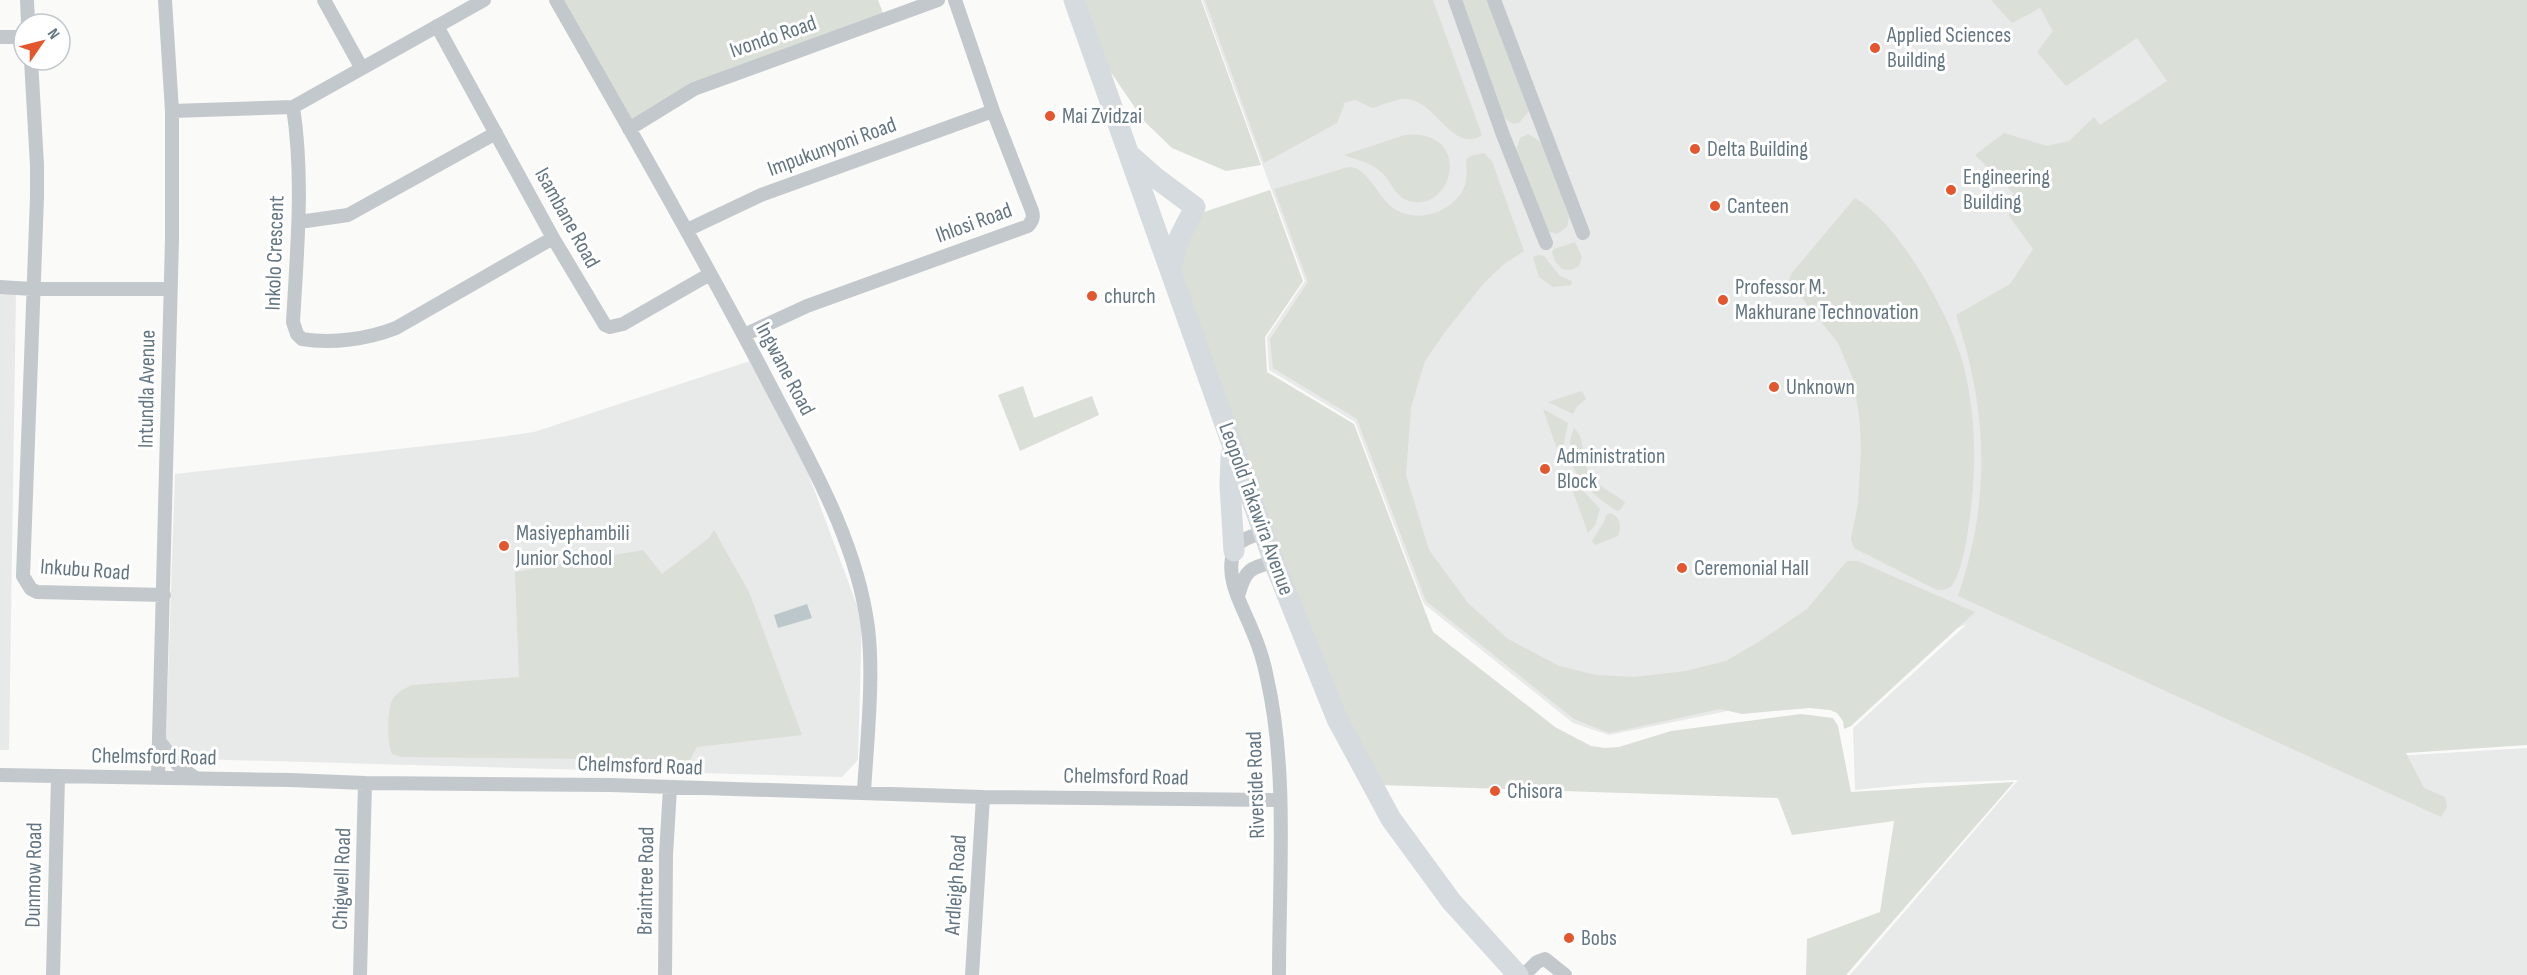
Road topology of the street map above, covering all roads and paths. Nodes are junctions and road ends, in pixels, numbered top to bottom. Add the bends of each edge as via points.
1 (165, 0) edge
2 (324, 0) edge
3 (484, 0) edge
4 (556, 0) edge
5 (938, 0) edge
6 (955, 0) edge
7 (1074, 0) edge
8 (1455, 0) edge
9 (1494, 0) edge
10 (437, 26) junction
11 (361, 68) junction
12 (32, 72) edge
13 (293, 106) junction
14 (172, 111) junction
15 (993, 111) junction
16 (629, 129) junction
17 (496, 133) junction
18 (1129, 154) junction
19 (299, 222) junction
20 (687, 230) junction
21 (1582, 233) dead end
22 (553, 238) junction
23 (1546, 243) dead end
24 (1171, 267) junction
25 (710, 274) junction
26 (0, 287) edge
27 (32, 289) junction
28 (170, 289) junction
29 (744, 334) junction
30 (1232, 445) junction
31 (1264, 532) junction
32 (1234, 551) junction
33 (1274, 562) junction
34 (164, 595) junction
35 (1238, 598) junction
36 (160, 742) junction
37 (0, 775) edge
38 (58, 777) junction
39 (159, 778) junction
40 (195, 778) junction
41 (365, 783) junction
42 (670, 788) junction
43 (864, 792) junction
44 (983, 797) junction
45 (1279, 800) junction
46 (53, 975) edge
47 (360, 975) edge
48 (665, 975) edge
49 (972, 975) edge
50 (1279, 975) edge
51 (1518, 975) edge
52 (1524, 975) edge
53 (1565, 975) edge

1 - 14 street, Intundla Avenue
2 - 11 street
3 - 10 street
4 - 16 street, Ingwane Road
5 - 16 street, Ivondo Road via 694,89
6 - 15 street, Ihlosi Road
7 - 18 highway, Leopold Takawira Avenue
8 - 23 street
9 - 21 street
10 - 11 street
10 - 17 street, Isambane Road
11 - 13 street
12 - 27 street, Inkubu Road via 37,165
13 - 14 street
13 - 19 street, Inkolo Crescent via 298,136
14 - 28 street, Intundla Avenue
15 - 20 street, Impukunyoni Road via 761,195
15 - 29 street, Ihlosi Road via 1034,215 1028,226 807,306
16 - 20 street, Ingwane Road
17 - 19 street via 348,215
17 - 22 street, Isambane Road
18 - 24 highway, Leopold Takawira Avenue
18 - 24 highway via 1194,207
19 - 22 street, Inkolo Crescent via 293,322 297,334 309,340 353,339 396,328
20 - 25 street, Ingwane Road
22 - 25 street, Isambane Road via 601,320 610,327 623,324
24 - 30 highway, Leopold Takawira Avenue
25 - 29 street, Ingwane Road
26 - 27 street
27 - 28 street
27 - 34 street, Inkubu Road via 25,583 38,592
28 - 34 street, Intundla Avenue
29 - 43 street, Ingwane Road via 820,482 854,568 868,636
30 - 31 highway, Leopold Takawira Avenue
30 - 32 highway
31 - 32 street via 1246,538
31 - 33 highway, Leopold Takawira Avenue
32 - 35 street, Riverside Road
33 - 35 street via 1249,571
33 - 51 highway, Leopold Takawira Avenue via 1337,719 1391,819 1451,901
34 - 36 street, Intundla Avenue
35 - 45 street, Riverside Road via 1268,681 1277,744
36 - 39 street, Intundla Avenue
36 - 40 street via 177,764
37 - 38 street, Chelmsford Road
38 - 39 street, Chelmsford Road
38 - 46 street, Dunmow Road
39 - 40 street, Chelmsford Road
40 - 41 street, Chelmsford Road
41 - 42 street, Chelmsford Road
41 - 47 street, Chigwell Road
42 - 43 street, Chelmsford Road
42 - 48 street, Braintree Road
43 - 44 street, Chelmsford Road
44 - 45 street, Chelmsford Road
44 - 49 street, Ardleigh Road
45 - 50 street, Riverside Road
52 - 53 street via 1545,959

